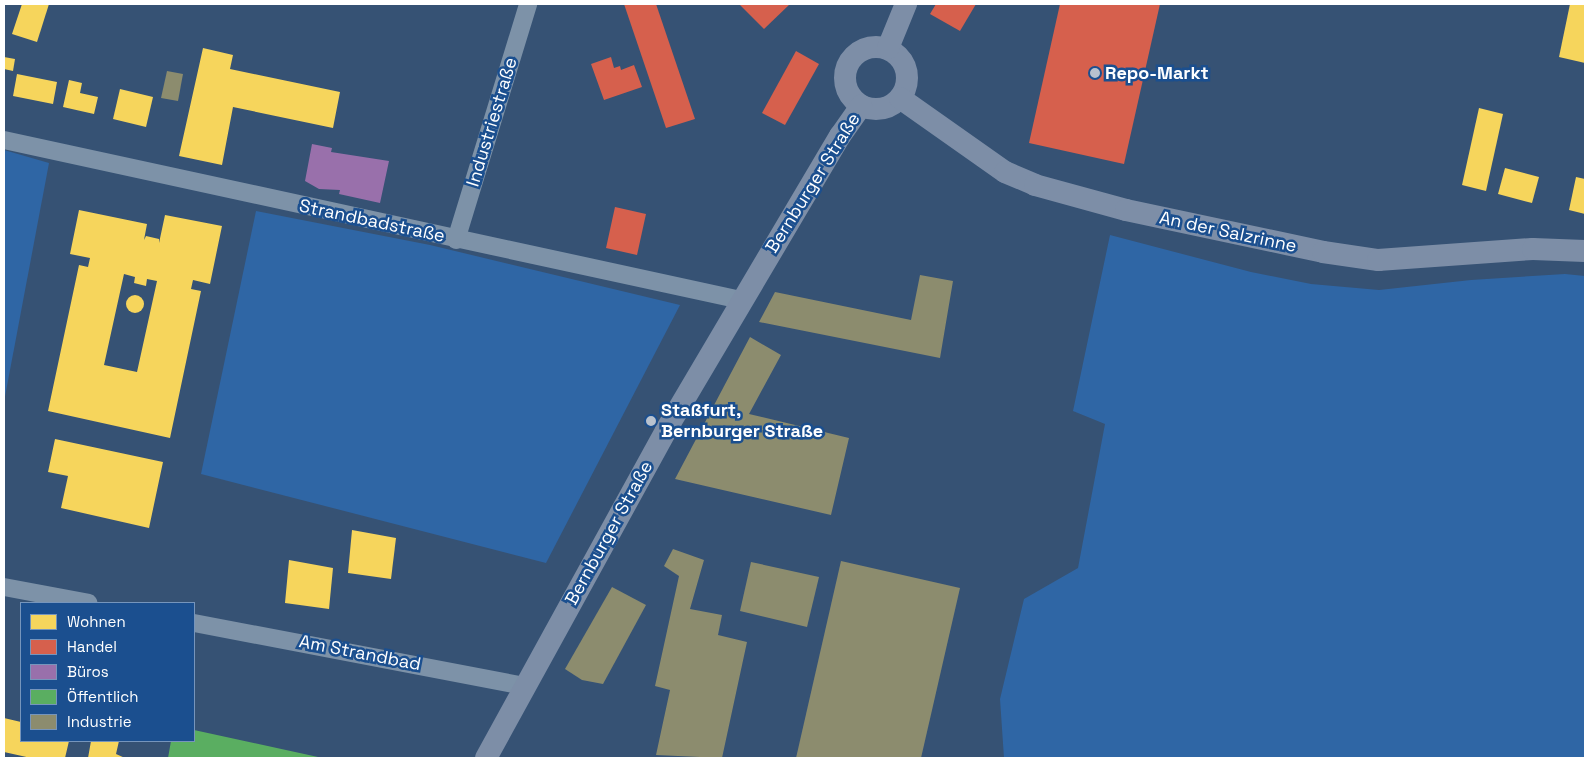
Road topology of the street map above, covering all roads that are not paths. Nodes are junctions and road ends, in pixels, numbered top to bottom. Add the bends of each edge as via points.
1 (528, 4) edge
2 (906, 4) edge
3 (888, 48) junction
4 (900, 98) junction
5 (862, 106) junction
6 (4, 140) edge
7 (456, 240) junction
8 (1585, 251) edge
9 (741, 300) junction
10 (4, 587) edge
11 (85, 602) edge
12 (195, 623) edge
13 (525, 686) junction
14 (486, 758) edge

1 - 7 street, Industriestraße
2 - 3 main road
3 - 4 main road via 897,54 907,70 906,90
3 - 5 main road via 879,46 862,50 849,62 845,81 853,100
4 - 5 main road via 886,108
4 - 8 main road, An der Salzrinne via 1005,172 1035,185 1126,210 1323,252 1378,260 1533,249
5 - 9 main road, Bernburger Straße
6 - 7 street, Strandbadstraße
7 - 9 street, Strandbadstraße
9 - 13 main road, Bernburger Straße
10 - 11 street
12 - 13 street, Am Strandbad
13 - 14 main road, Bernburger Straße

